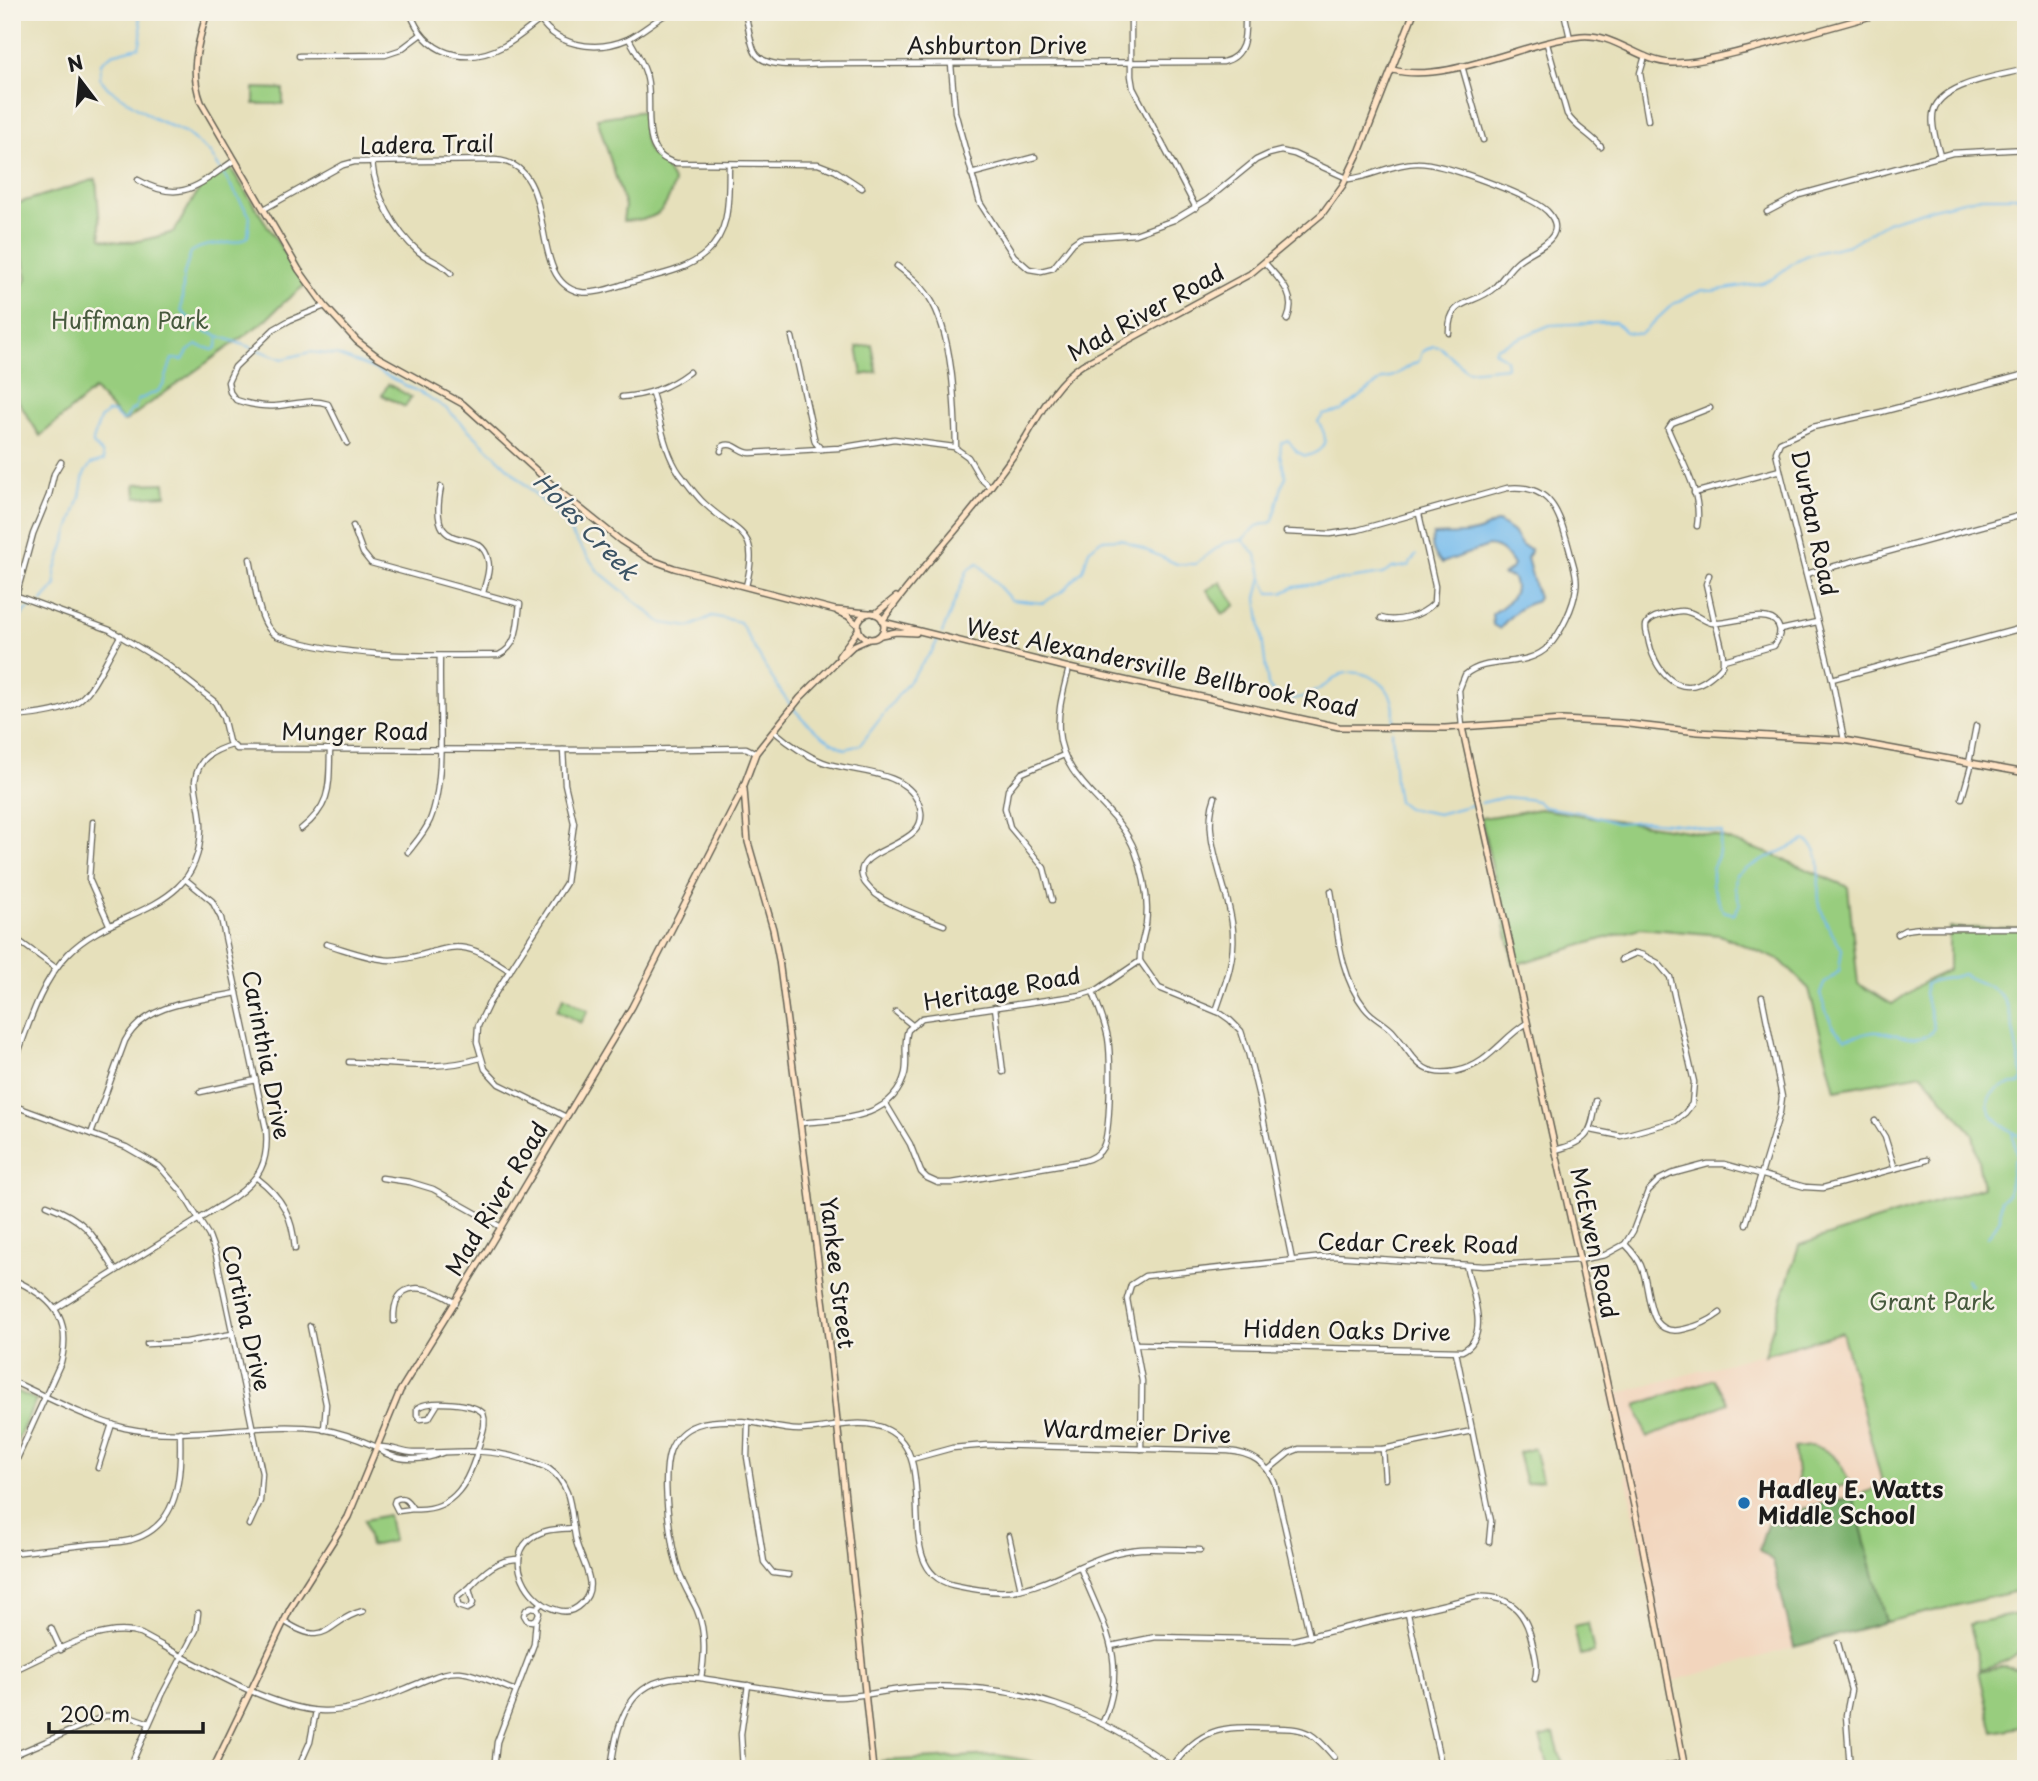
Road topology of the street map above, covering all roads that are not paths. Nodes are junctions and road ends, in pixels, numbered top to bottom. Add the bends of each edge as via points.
1 (207, 12) edge
2 (410, 12) edge
3 (536, 12) edge
4 (670, 12) edge
5 (745, 12) edge
6 (1130, 12) edge
7 (1245, 12) edge
8 (1414, 12) edge
9 (1564, 12) edge
10 (1885, 12) edge
11 (540, 20) junction
12 (420, 35) junction
13 (1570, 38) junction
14 (629, 39) junction
15 (1547, 44) junction
16 (299, 56) dead end
17 (1645, 56) junction
18 (1131, 63) junction
19 (951, 64) junction
20 (1462, 65) junction
21 (2026, 69) edge
22 (1393, 70) junction
23 (1648, 120) dead end
24 (1483, 141) dead end
25 (1601, 147) dead end
26 (2026, 149) edge
27 (1940, 156) junction
28 (1035, 157) dead end
29 (235, 160) junction
30 (372, 162) junction
31 (729, 164) junction
32 (971, 174) junction
33 (1346, 179) junction
34 (138, 180) dead end
35 (862, 188) dead end
36 (1196, 208) junction
37 (264, 209) junction
38 (1767, 212) dead end
39 (1265, 263) junction
40 (897, 266) dead end
41 (451, 273) dead end
42 (325, 306) junction
43 (1287, 320) dead end
44 (1449, 333) dead end
45 (792, 337) dead end
46 (690, 372) dead end
47 (2026, 373) edge
48 (652, 393) junction
49 (622, 397) dead end
50 (1710, 408) dead end
51 (347, 443) dead end
52 (956, 448) junction
53 (821, 449) junction
54 (721, 451) dead end
55 (61, 462) dead end
56 (1780, 470) junction
57 (441, 487) dead end
58 (990, 487) junction
59 (1694, 493) junction
60 (1419, 513) junction
61 (2026, 514) edge
62 (352, 526) dead end
63 (1697, 526) dead end
64 (1286, 532) dead end
65 (250, 559) dead end
66 (1806, 574) junction
67 (1709, 575) dead end
68 (746, 586) junction
69 (483, 593) junction
70 (902, 593) junction
71 (14, 595) edge
72 (835, 610) junction
73 (872, 613) junction
74 (1381, 618) dead end
75 (883, 621) junction
76 (1818, 622) junction
77 (1715, 623) junction
78 (2026, 627) edge
79 (858, 628) junction
80 (1780, 630) junction
81 (919, 632) junction
82 (121, 635) junction
83 (881, 635) junction
84 (869, 639) junction
85 (440, 656) junction
86 (1724, 660) junction
87 (836, 662) junction
88 (1069, 668) junction
89 (1832, 679) junction
90 (12, 717) edge
91 (1976, 726) dead end
92 (1462, 727) junction
93 (773, 730) junction
94 (1844, 740) junction
95 (232, 745) junction
96 (330, 750) junction
97 (440, 750) junction
98 (563, 750) junction
99 (756, 753) junction
100 (1063, 755) junction
101 (1970, 763) junction
102 (2026, 773) edge
103 (744, 785) junction
104 (1215, 797) dead end
105 (1962, 798) dead end
106 (93, 822) dead end
107 (301, 830) dead end
108 (408, 852) dead end
109 (185, 879) junction
110 (1331, 891) dead end
111 (1052, 900) dead end
112 (109, 924) junction
113 (944, 925) dead end
114 (2026, 928) edge
115 (1898, 934) dead end
116 (12, 936) edge
117 (326, 944) dead end
118 (1621, 960) dead end
119 (1140, 961) junction
120 (56, 968) junction
121 (510, 971) junction
122 (1093, 992) junction
123 (237, 993) junction
124 (1762, 997) dead end
125 (995, 1007) junction
126 (1216, 1011) junction
127 (896, 1012) dead end
128 (1527, 1023) junction
129 (912, 1025) junction
130 (480, 1058) junction
131 (349, 1062) dead end
132 (12, 1070) edge
133 (1003, 1072) dead end
134 (256, 1080) junction
135 (200, 1092) dead end
136 (1596, 1101) dead end
137 (886, 1104) junction
138 (12, 1105) edge
139 (566, 1117) junction
140 (1875, 1121) dead end
141 (801, 1123) junction
142 (1591, 1130) junction
143 (91, 1134) junction
144 (1555, 1150) junction
145 (1927, 1160) dead end
146 (1895, 1169) junction
147 (1762, 1175) junction
148 (257, 1178) junction
149 (382, 1178) dead end
150 (47, 1205) dead end
151 (199, 1219) junction
152 (1746, 1224) dead end
153 (501, 1227) junction
154 (1625, 1244) junction
155 (295, 1249) dead end
156 (1292, 1260) junction
157 (1579, 1260) junction
158 (1466, 1265) junction
159 (115, 1270) junction
160 (12, 1279) edge
161 (456, 1303) junction
162 (55, 1309) junction
163 (1720, 1313) dead end
164 (394, 1321) dead end
165 (310, 1326) dead end
166 (232, 1334) junction
167 (147, 1344) dead end
168 (1136, 1344) junction
169 (1456, 1352) junction
170 (12, 1381) edge
171 (46, 1395) junction
172 (437, 1405) junction
173 (748, 1422) junction
174 (112, 1424) junction
175 (838, 1427) junction
176 (253, 1429) junction
177 (324, 1430) junction
178 (1472, 1431) junction
179 (180, 1432) junction
180 (378, 1447) junction
181 (1141, 1449) junction
182 (1383, 1449) junction
183 (478, 1450) junction
184 (912, 1459) junction
185 (98, 1468) dead end
186 (1268, 1469) junction
187 (12, 1470) edge
188 (1385, 1479) dead end
189 (414, 1509) dead end
190 (249, 1525) dead end
191 (574, 1528) junction
192 (1009, 1536) dead end
193 (1489, 1542) dead end
194 (1200, 1550) dead end
195 (12, 1553) edge
196 (519, 1559) junction
197 (1080, 1567) junction
198 (789, 1575) dead end
199 (469, 1589) junction
200 (1021, 1589) junction
201 (542, 1603) junction
202 (537, 1608) junction
203 (363, 1611) dead end
204 (198, 1613) dead end
205 (1408, 1614) junction
206 (536, 1620) junction
207 (284, 1621) junction
208 (51, 1628) dead end
209 (1310, 1637) junction
210 (1838, 1643) dead end
211 (1111, 1646) junction
212 (61, 1650) junction
213 (183, 1656) junction
214 (12, 1671) edge
215 (701, 1678) junction
216 (1535, 1679) dead end
217 (748, 1685) junction
218 (250, 1689) junction
219 (516, 1691) junction
220 (864, 1694) junction
221 (316, 1710) junction
222 (1102, 1722) junction
223 (149, 1723) junction
224 (12, 1756) edge
225 (1334, 1757) dead end
226 (1685, 1765) edge
227 (1173, 1768) edge
228 (129, 1769) edge
229 (213, 1769) edge
230 (298, 1769) edge
231 (494, 1769) edge
232 (611, 1769) edge
233 (743, 1769) edge
234 (873, 1769) edge
235 (1441, 1769) edge
236 (1653, 1769) edge
237 (1850, 1769) edge

1 - 29 street via 195,56 195,83
2 - 12 street
3 - 11 street
4 - 14 street
5 - 19 street, Ashburton Drive via 754,50 769,63
6 - 18 street
7 - 18 street, Ashburton Drive via 1243,48 1228,61
8 - 22 street, Mad River Road
9 - 13 street
10 - 17 street via 1707,59 1672,63
11 - 12 street via 504,46 467,55 447,53
11 - 14 street via 577,45 601,46
12 - 16 street via 385,55
13 - 15 street
13 - 17 street via 1607,39
14 - 31 street via 647,77 650,138 658,153 676,163
15 - 20 street
15 - 25 street via 1567,114
17 - 23 street via 1640,73
18 - 19 street, Ashburton Drive
18 - 36 street via 1138,99
19 - 32 street via 955,112
20 - 22 street via 1417,72
20 - 24 street
21 - 27 street via 1951,89 1940,98 1932,121
22 - 33 street, Mad River Road
26 - 27 street
27 - 38 street via 1799,195
28 - 32 street
29 - 34 street via 200,184 176,192
29 - 37 street
30 - 31 street, Ladera Trail via 495,160 519,167 532,186 556,275 569,288 583,293 683,267 705,254 726,219
30 - 37 street, Ladera Trail via 343,165
30 - 41 street via 378,191 405,238
31 - 35 street via 818,164
32 - 36 street via 985,213 1024,266 1041,271 1053,268 1082,238 1135,234
33 - 36 street via 1294,154 1275,152 1256,160
33 - 39 street, Mad River Road via 1322,214
33 - 44 street via 1408,163 1429,164 1529,200 1552,217 1551,237 1520,259 1491,290 1458,306
37 - 42 street
39 - 43 street via 1290,295
39 - 58 street, Mad River Road via 1233,285 1074,370 1054,390
40 - 52 street via 917,282 937,314 954,387
42 - 51 street via 274,328 235,367 229,388 233,397 274,407 324,402 332,409
42 - 68 street via 366,349 473,411 540,475 629,547 658,563
45 - 53 street via 815,442
46 - 48 street
47 - 56 street, Durban Road via 1813,427 1780,442 1776,452
48 - 49 street
48 - 68 street via 680,474 706,505 734,524 746,539 751,561
50 - 59 street via 1672,423 1668,429
52 - 53 street via 894,439
52 - 58 street
53 - 54 street via 746,453 732,444
55 - 71 street
56 - 59 street
56 - 66 street, Durban Road
57 - 69 street via 437,514 443,529 477,544 487,556
58 - 70 street, Mad River Road
59 - 63 street
60 - 64 street via 1341,533
60 - 74 street via 1435,586 1434,603 1408,617
60 - 92 street via 1507,488 1537,492 1558,512 1576,574 1574,599 1549,646 1532,657 1477,668 1465,675 1460,690
61 - 66 street
62 - 69 street via 371,564
65 - 85 street via 263,621 277,636 355,653
66 - 76 street, Durban Road
67 - 77 street via 1706,584
68 - 72 street
69 - 85 street via 520,604 514,643 499,655
70 - 73 street, Mad River Road
70 - 75 street, Mad River Road
71 - 82 street
72 - 73 street
72 - 79 street
73 - 75 street, West Alexandersville Bellbrook Road
73 - 79 street via 862,616
75 - 81 street, West Alexandersville Bellbrook Road
75 - 83 street
76 - 80 street
76 - 89 street, Durban Road
77 - 80 street via 1767,616
77 - 86 street
77 - 86 street via 1684,611 1654,618 1646,627 1655,663 1672,681 1697,685 1720,669
78 - 89 street
79 - 84 street
79 - 87 street, Mad River Road
80 - 86 street via 1771,648
81 - 83 street, West Alexandersville Bellbrook Road
81 - 88 street, West Alexandersville Bellbrook Road
82 - 90 street via 94,685 77,703 54,713
82 - 95 street via 210,697
83 - 84 street, West Alexandersville Bellbrook Road
84 - 87 street, Mad River Road
85 - 97 street
87 - 93 street, Mad River Road
88 - 92 street, West Alexandersville Bellbrook Road via 1326,725
88 - 100 street via 1059,722
89 - 94 street, Durban Road
91 - 101 street
92 - 94 street, West Alexandersville Bellbrook Road via 1567,720
92 - 128 street, McEwen Road
93 - 99 street, Mad River Road
93 - 113 street via 809,756 888,778 914,795 921,810 920,825 912,835 870,857 862,869 863,878 884,900
94 - 101 street, West Alexandersville Bellbrook Road
95 - 96 street, Munger Road via 240,749
95 - 109 street via 209,754 196,773 201,833 198,853
96 - 97 street, Munger Road
96 - 107 street via 327,798 315,819
97 - 98 street, Munger Road
97 - 108 street via 435,805
98 - 99 street, Munger Road via 746,748
98 - 121 street via 574,823 567,877
99 - 103 street, Mad River Road
100 - 111 street via 1022,773 1008,790 1005,807 1010,827 1044,868
100 - 119 street via 1121,825 1135,850 1147,906
101 - 102 street, West Alexandersville Bellbrook Road
101 - 105 street
103 - 139 street, Mad River Road via 656,962
103 - 141 street, Yankee Street via 748,842 779,960
104 - 126 street via 1213,838 1232,919 1234,949
106 - 112 street via 89,879
109 - 112 street via 156,905
109 - 123 street, Carinthia Drive via 219,912
110 - 128 street via 1344,967 1355,993 1422,1066 1443,1073 1474,1066
112 - 120 street via 80,942
114 - 115 street via 1921,928
116 - 120 street
117 - 121 street via 389,960 451,947 468,948
118 - 142 street via 1643,955 1670,977 1694,1096 1685,1113 1669,1124 1621,1136
119 - 122 street, Heritage Road
119 - 126 street via 1159,988
120 - 132 street
121 - 130 street via 481,1017 477,1034
122 - 125 street, Heritage Road
122 - 137 street via 1109,1048 1107,1133 1102,1150 1093,1158 939,1183 921,1172
123 - 134 street, Carinthia Drive
123 - 143 street via 162,1009 139,1022 125,1041
124 - 147 street via 1782,1097
125 - 129 street, Heritage Road via 928,1016
125 - 133 street
126 - 156 street via 1237,1027 1248,1052
127 - 129 street
128 - 144 street, McEwen Road
129 - 137 street, Heritage Road via 906,1034 904,1075
130 - 131 street via 437,1067
130 - 139 street via 499,1084
134 - 135 street
134 - 148 street, Carinthia Drive via 267,1138
136 - 142 street
137 - 141 street via 864,1114
138 - 143 street, Cortina Drive
139 - 153 street, Mad River Road
140 - 146 street
141 - 175 street, Yankee Street
142 - 144 street via 1576,1144
143 - 151 street, Cortina Drive via 159,1166
144 - 157 street, McEwen Road
145 - 146 street
146 - 147 street via 1823,1188
147 - 152 street
147 - 154 street via 1708,1164 1665,1177 1645,1197
148 - 151 street
148 - 155 street via 284,1204
149 - 153 street via 433,1189
150 - 159 street via 83,1224
151 - 159 street
151 - 166 street, Cortina Drive via 216,1255
153 - 161 street, Mad River Road
154 - 157 street, Cedar Creek Road via 1605,1255
154 - 163 street via 1641,1265 1654,1317 1662,1328 1677,1331
156 - 158 street, Cedar Creek Road via 1348,1256
156 - 168 street, Cedar Creek Road via 1138,1279 1128,1289 1127,1300
157 - 158 street, Cedar Creek Road
157 - 226 street, McEwen Road via 1640,1533
158 - 169 street, Hidden Oaks Drive via 1479,1330 1473,1344
159 - 162 street
160 - 162 street via 38,1292
161 - 164 street via 428,1288 413,1289 398,1299
161 - 180 street, Mad River Road via 404,1384
162 - 171 street via 65,1345
165 - 177 street via 326,1404
166 - 167 street
166 - 176 street, Cortina Drive
168 - 169 street, Hidden Oaks Drive
168 - 181 street, Cedar Creek Road via 1142,1381
169 - 178 street
170 - 171 street
171 - 174 street
171 - 187 street
172 - 172 street via 420,1405 417,1415 425,1420
172 - 183 street via 470,1405 481,1410 485,1427
173 - 175 street via 791,1430
173 - 198 street via 747,1457 764,1562 773,1573
173 - 215 street via 694,1425 679,1437 668,1459 667,1502 676,1563 702,1628
174 - 179 street
174 - 185 street
175 - 184 street via 868,1424 888,1430 903,1442
175 - 220 street, Yankee Street
176 - 177 street
176 - 179 street
176 - 190 street, Cortina Drive via 262,1481 260,1501
177 - 180 street
178 - 182 street
178 - 193 street via 1491,1521
179 - 195 street via 180,1473 174,1501 150,1531 124,1541
180 - 183 street via 412,1453
180 - 207 street, Mad River Road via 338,1536
181 - 184 street, Wardmeier Drive via 988,1445
181 - 186 street, Wardmeier Drive via 1238,1452
182 - 186 street via 1298,1449
182 - 188 street
183 - 189 street via 472,1473 458,1492 435,1506
183 - 191 street via 542,1465 554,1474 570,1498
184 - 200 street via 921,1548 930,1570 952,1584 993,1591
186 - 209 street
191 - 196 street via 534,1536
191 - 201 street via 590,1577 589,1593 582,1604 568,1611
192 - 200 street
194 - 197 street via 1132,1550
196 - 199 street via 496,1564
196 - 201 street via 522,1579
197 - 200 street
197 - 211 street
199 - 199 street via 457,1598 458,1606 471,1607
201 - 202 street
202 - 206 street
202 - 206 street via 528,1608 524,1615 528,1621
203 - 207 street via 317,1634
204 - 213 street via 196,1630
205 - 209 street
205 - 216 street via 1476,1597 1503,1600 1528,1623 1537,1662
205 - 235 street
206 - 219 street via 534,1644
207 - 218 street, Mad River Road
208 - 212 street
209 - 211 street via 1156,1637
210 - 237 street via 1851,1690 1846,1716
211 - 222 street via 1115,1685
212 - 213 street via 100,1633 125,1630
212 - 214 street
213 - 218 street
213 - 223 street
215 - 217 street
215 - 232 street via 667,1679 637,1696 618,1724
217 - 220 street via 829,1697
217 - 233 street via 741,1734
218 - 221 street via 287,1705
218 - 229 street, Mad River Road
219 - 221 street via 452,1672 361,1706
219 - 231 street via 497,1742
220 - 222 street via 923,1687 992,1690 1054,1703
220 - 234 street, Yankee Street
221 - 230 street via 310,1742
222 - 227 street
223 - 224 street via 126,1715 105,1716
223 - 228 street
225 - 227 street via 1313,1736 1299,1730 1227,1727 1194,1741
226 - 236 street

